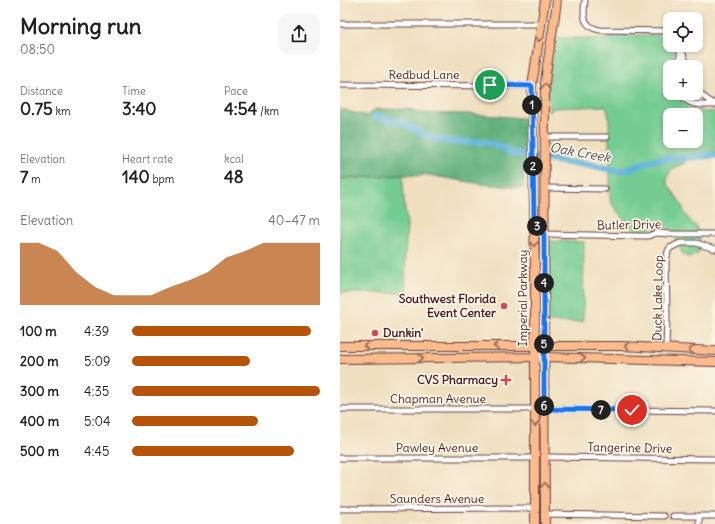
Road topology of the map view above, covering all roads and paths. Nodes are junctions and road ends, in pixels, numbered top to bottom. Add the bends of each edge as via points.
1 (544, 0) edge
2 (557, 0) edge
3 (585, 0) edge
4 (340, 24) edge
5 (541, 24) junction
6 (663, 31) edge
7 (340, 85) edge
8 (532, 86) junction
9 (703, 97) edge
10 (685, 100) edge
11 (715, 104) edge
12 (545, 137) junction
13 (607, 138) dead end
14 (545, 188) junction
15 (605, 189) dead end
16 (533, 192) junction
17 (534, 218) junction
18 (544, 234) junction
19 (715, 234) edge
20 (715, 249) edge
21 (340, 346) edge
22 (539, 346) junction
23 (666, 348) junction
24 (715, 351) edge
25 (535, 357) junction
26 (544, 357) junction
27 (340, 359) edge
28 (614, 359) junction
29 (715, 362) edge
30 (340, 409) edge
31 (540, 409) junction
32 (715, 411) edge
33 (544, 457) junction
34 (340, 458) edge
35 (535, 458) junction
36 (715, 459) edge
37 (535, 508) junction
38 (340, 509) edge
39 (545, 514) junction
40 (664, 516) dead end
41 (673, 516) dead end
42 (699, 516) junction
43 (715, 516) edge
44 (535, 524) edge
45 (545, 524) edge
46 (699, 524) edge

1 - 5 main road, Imperial Parkway
12 -> 2 main road, Imperial Parkway via 545,82
3 - 6 street via 584,18 594,28
4 - 5 street
5 -> 8 main road, Imperial Parkway
7 - 8 street, Redbud Lane
8 - 16 main road, Imperial Parkway
9 - 11 street
10 - 11 street via 698,105
12 - 13 street
12 - 14 main road, Imperial Parkway
14 - 15 street
14 - 16 main road
14 - 18 main road, Imperial Parkway
16 - 17 main road, Imperial Parkway
17 - 18 main road via 538,231
17 -> 22 main road, Imperial Parkway
18 - 19 street, Butler Drive
18 - 22 main road, Imperial Parkway
20 - 23 street, Duck Lake Loop via 696,243 680,243 668,251
22 -> 21 main road
23 -> 22 main road
22 - 25 main road, Imperial Parkway
22 - 26 main road, Imperial Parkway
24 -> 23 main road
23 - 28 main road via 665,352 657,356 624,355
25 - 26 main road
27 -> 25 main road
25 - 31 main road, Imperial Parkway
26 -> 28 main road
26 - 31 main road, Imperial Parkway
28 - 29 main road
30 - 31 street, Chapman Avenue
31 - 32 street, Chapman Avenue
31 - 33 main road, Imperial Parkway
31 -> 35 main road, Imperial Parkway
33 - 36 street, Tangerine Drive
39 -> 33 main road, Imperial Parkway
34 - 35 street, Pawley Avenue
35 - 37 main road, Imperial Parkway
37 - 38 street, Saunders Avenue
37 - 44 main road, Imperial Parkway
39 - 40 street
39 - 45 main road, Imperial Parkway
41 - 42 street
42 - 43 street
42 - 46 street

